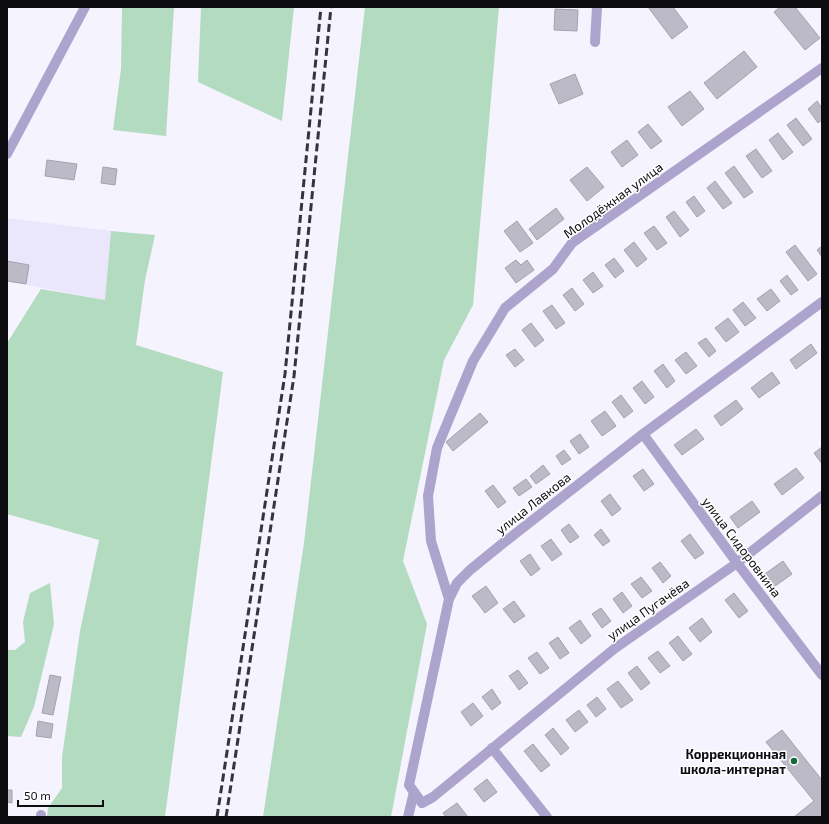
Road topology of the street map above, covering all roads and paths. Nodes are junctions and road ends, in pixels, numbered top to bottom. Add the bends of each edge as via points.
1 (84, 7) edge
2 (598, 7) edge
3 (595, 42) dead end
4 (822, 68) edge
5 (7, 154) edge
6 (822, 302) edge
7 (643, 434) junction
8 (822, 496) edge
9 (737, 562) junction
10 (449, 599) junction
11 (822, 675) edge
12 (492, 748) junction
13 (414, 792) junction
14 (408, 817) edge
15 (547, 817) edge

1 - 5 street
2 - 3 street
4 - 10 street, Молодёжная улица via 572,243 553,269 505,308 473,360 437,448 428,496 431,541
6 - 7 street, улица Лавкова
7 - 9 street, улица Сидоровнина
7 - 10 street, улица Лавкова via 470,570 457,583
8 - 9 street, улица Пугачёва
9 - 11 street, улица Сидоровнина
9 - 12 street, улица Пугачёва via 614,649
10 - 13 street, улица Лавкова via 409,785
12 - 13 street, улица Пугачёва via 433,797 422,803
12 - 15 street
13 - 14 street, улица Лавкова

